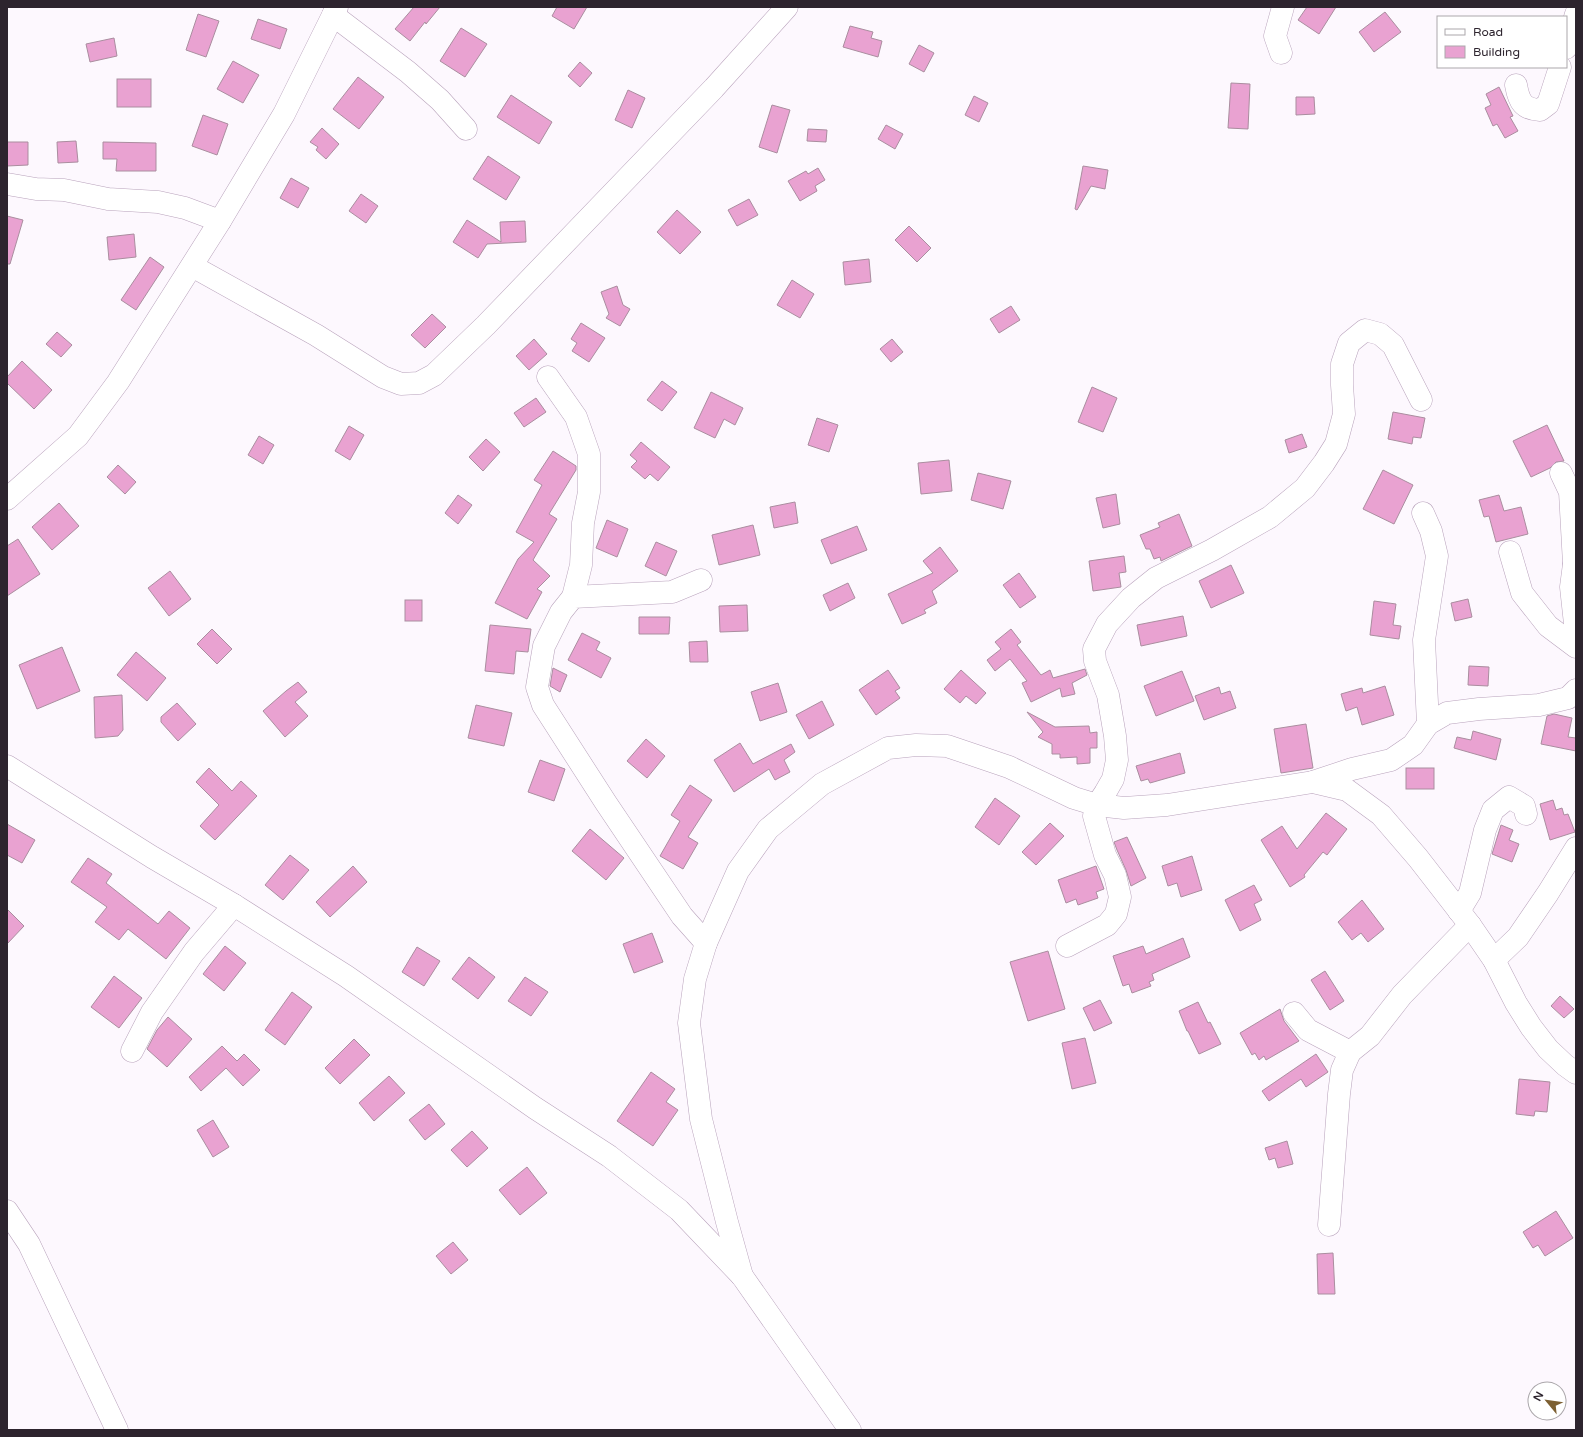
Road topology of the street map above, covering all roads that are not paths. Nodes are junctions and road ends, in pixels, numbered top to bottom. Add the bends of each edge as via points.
1 (787, 7) edge
2 (1283, 7) edge
3 (335, 11) edge
4 (1576, 14) edge
5 (1567, 45) edge
6 (1280, 53) dead end
7 (1559, 73) edge
8 (1516, 85) dead end
9 (466, 128) dead end
10 (7, 184) edge
11 (220, 221) junction
12 (192, 266) junction
13 (548, 377) dead end
14 (1421, 400) dead end
15 (1561, 473) dead end
16 (7, 499) edge
17 (1422, 513) dead end
18 (1510, 552) dead end
19 (1576, 563) edge
20 (701, 580) dead end
21 (573, 597) junction
22 (1576, 633) edge
23 (1576, 647) edge
24 (1576, 690) edge
25 (1428, 724) junction
26 (7, 766) edge
27 (1313, 782) junction
28 (1096, 805) junction
29 (1526, 814) dead end
30 (1576, 848) edge
31 (234, 905) junction
32 (1464, 918) junction
33 (706, 943) junction
34 (1067, 946) dead end
35 (1494, 960) junction
36 (1294, 1013) dead end
37 (132, 1051) dead end
38 (1350, 1052) junction
39 (1576, 1073) edge
40 (7, 1211) edge
41 (1329, 1225) dead end
42 (742, 1276) junction
43 (117, 1430) edge
44 (850, 1430) edge

1 - 12 street via 714,88 492,320 434,375 419,383 401,384 383,377 316,335
2 - 6 street via 1274,36
3 - 9 street via 440,100
3 - 11 street via 284,114
4 - 5 street
7 - 8 street via 1548,104 1540,110 1522,104
10 - 11 street via 64,190 108,199 158,202
11 - 12 street
12 - 16 street via 118,382 78,436
13 - 21 street via 576,417 589,454 589,492 583,523 580,565
14 - 28 street via 1393,345 1380,334 1365,330 1349,343 1342,364 1344,414 1336,444 1305,488 1270,517 1156,578 1131,598 1107,624 1094,649 1095,661 1108,695 1117,760 1113,778
15 - 19 street via 1570,492
17 - 25 street via 1431,531 1437,556 1424,640
18 - 23 street via 1522,593 1548,626
19 - 22 street via 1572,587
20 - 21 street via 672,592
21 - 33 street via 560,612 544,646 537,687 543,705 674,904
24 - 25 street via 1568,698 1539,705 1447,713
25 - 27 street via 1414,745 1392,760 1352,769
26 - 31 street
27 - 28 street via 1167,805 1124,808
27 - 32 street via 1347,790 1381,815
28 - 33 street via 1074,798 1009,767 947,746 916,745 888,748 822,784 768,829 738,870
28 - 34 street via 1096,827 1115,875 1120,897 1116,914 1107,924
29 - 32 street via 1524,806 1509,797 1493,810 1485,830
30 - 35 street via 1518,937
31 - 37 street via 194,952 152,1012
31 - 42 street via 346,976 535,1108 609,1156 679,1210
32 - 35 street
32 - 38 street via 1370,1036
33 - 42 street via 694,979 689,1023 702,1119
35 - 39 street via 1531,1027 1548,1049
36 - 38 street via 1308,1030
38 - 41 street via 1342,1070 1339,1094
40 - 43 street via 29,1244
42 - 44 street

